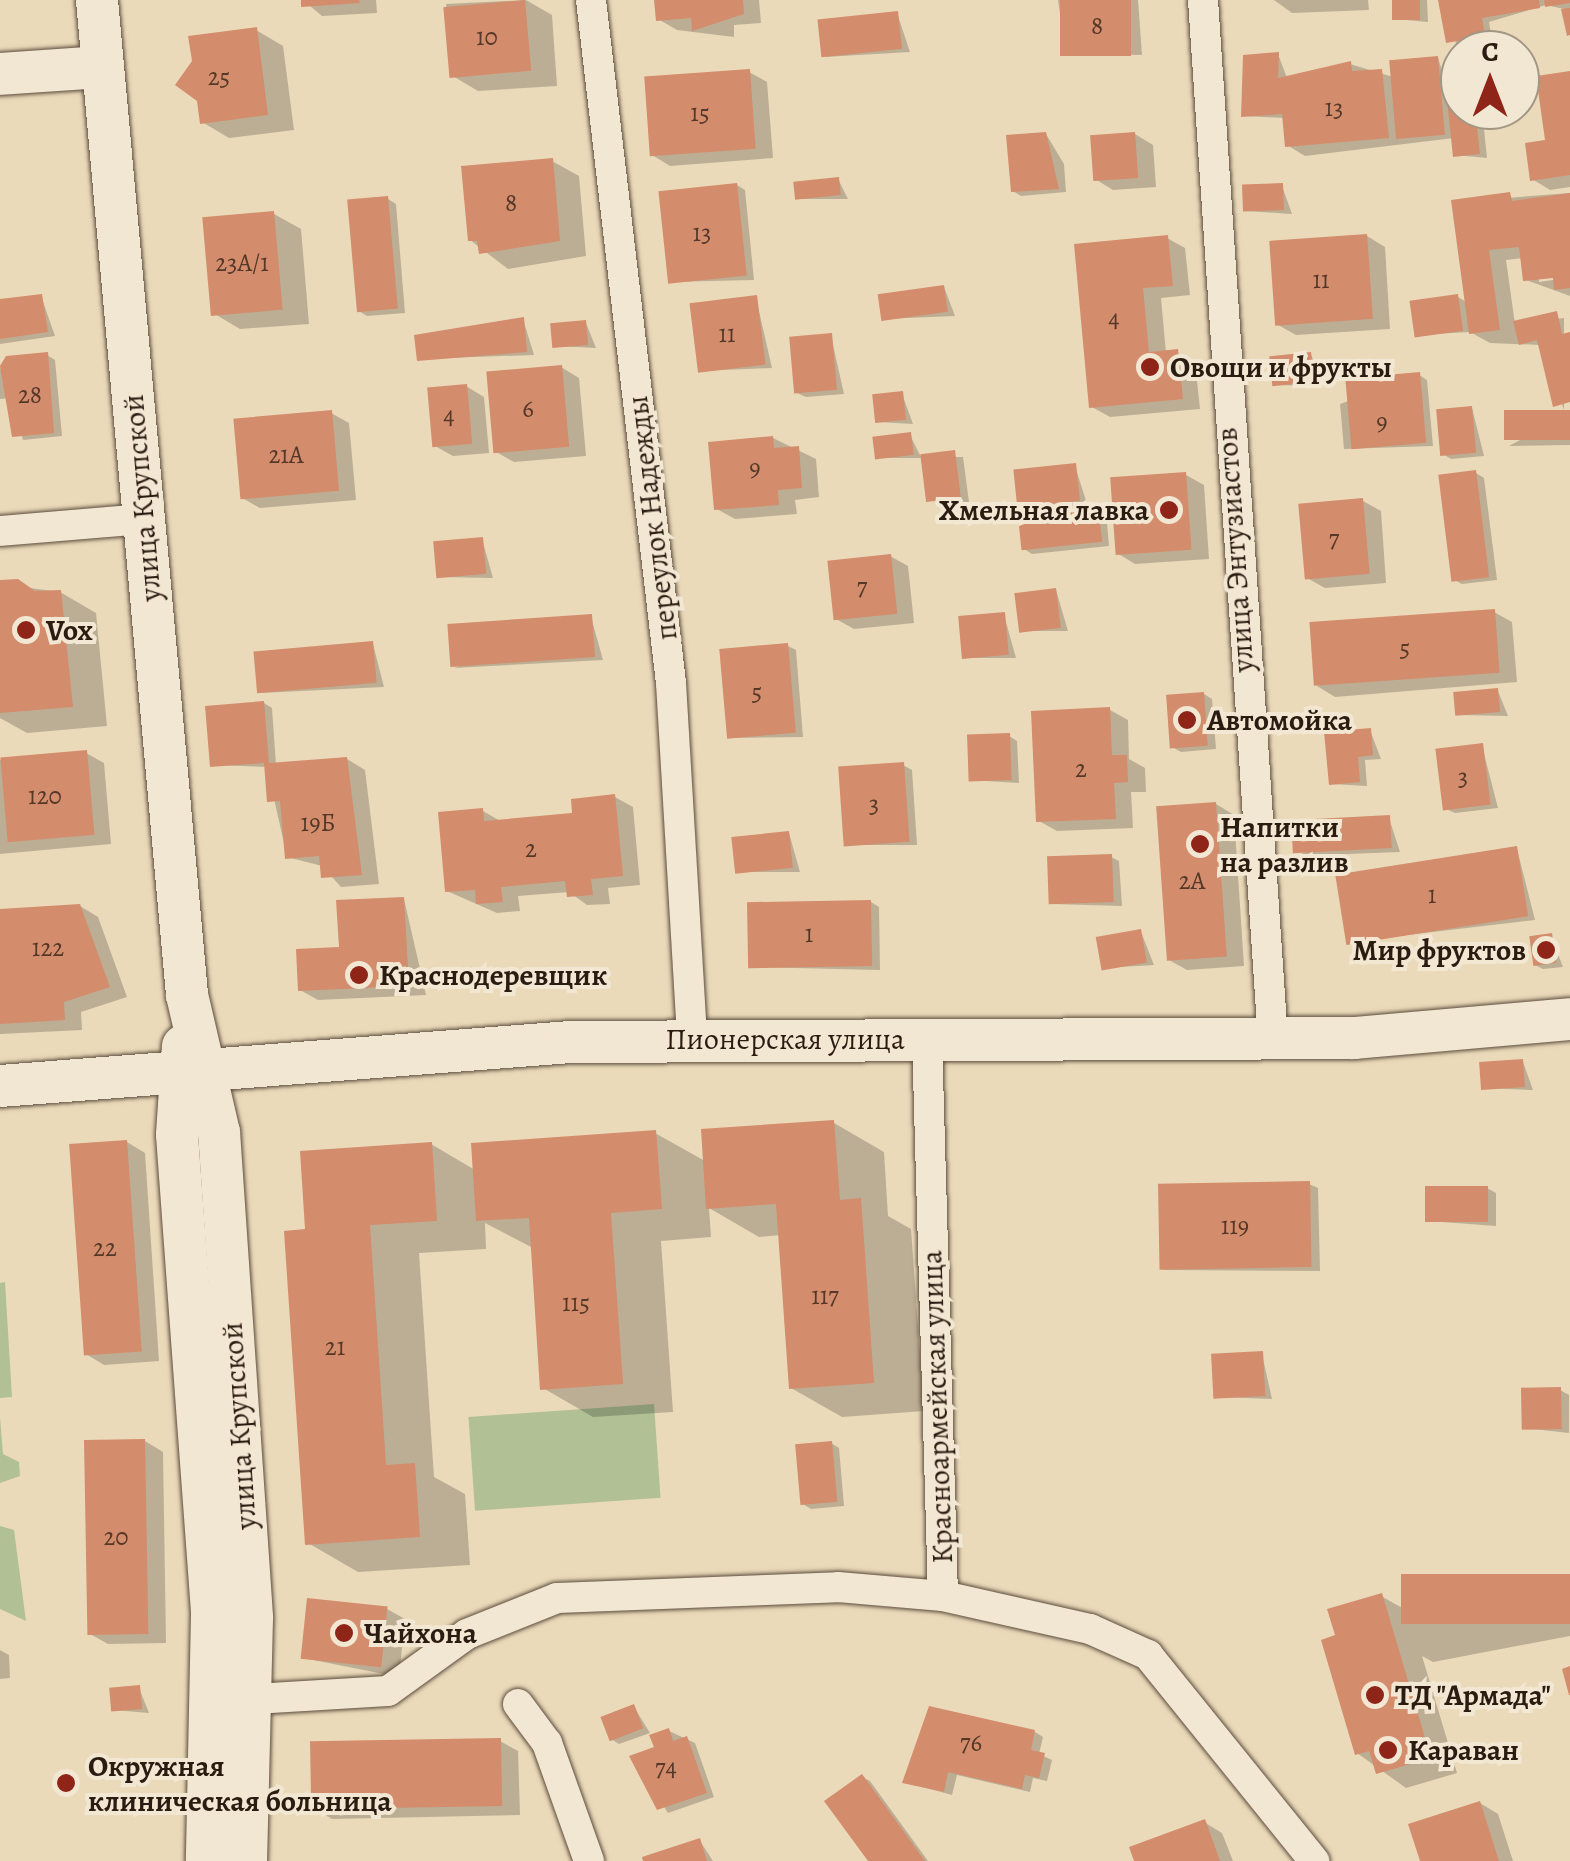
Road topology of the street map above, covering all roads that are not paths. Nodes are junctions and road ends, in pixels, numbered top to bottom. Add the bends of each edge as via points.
1 (97, 0) edge
2 (591, 0) edge
3 (1203, 0) edge
4 (103, 67) junction
5 (0, 74) edge
6 (144, 519) junction
7 (0, 532) edge
8 (1570, 1019) edge
9 (692, 1038) junction
10 (927, 1038) junction
11 (1273, 1040) junction
12 (193, 1072) junction
13 (0, 1086) edge
14 (943, 1596) junction
15 (235, 1700) junction
16 (518, 1704) dead end
17 (232, 1796) junction
18 (208, 1861) edge
19 (246, 1861) edge
20 (588, 1861) edge
21 (1314, 1861) edge

1 - 4 main road, улица Крупской
2 - 9 street, переулок Надежды via 671,683
3 - 11 street, улица Энтузиастов
4 - 5 main road
4 - 6 main road, улица Крупской
6 - 7 street
6 - 12 main road, улица Крупской
8 - 11 main road, Пионерская улица
9 - 10 main road, Пионерская улица
9 - 12 main road, Пионерская улица
10 - 11 main road, Пионерская улица
10 - 14 street, Красноармейская улица
12 - 13 main road, Пионерская улица
12 - 15 main road, улица Крупской via 176,1134
14 - 15 street via 838,1587 556,1598 467,1634 388,1691
14 - 21 street, Красноармейская улица via 1090,1629 1148,1655
15 - 17 main road, улица Крупской
16 - 20 street via 547,1743
17 - 18 main road, улица Крупской
17 - 19 main road, улица Крупской

